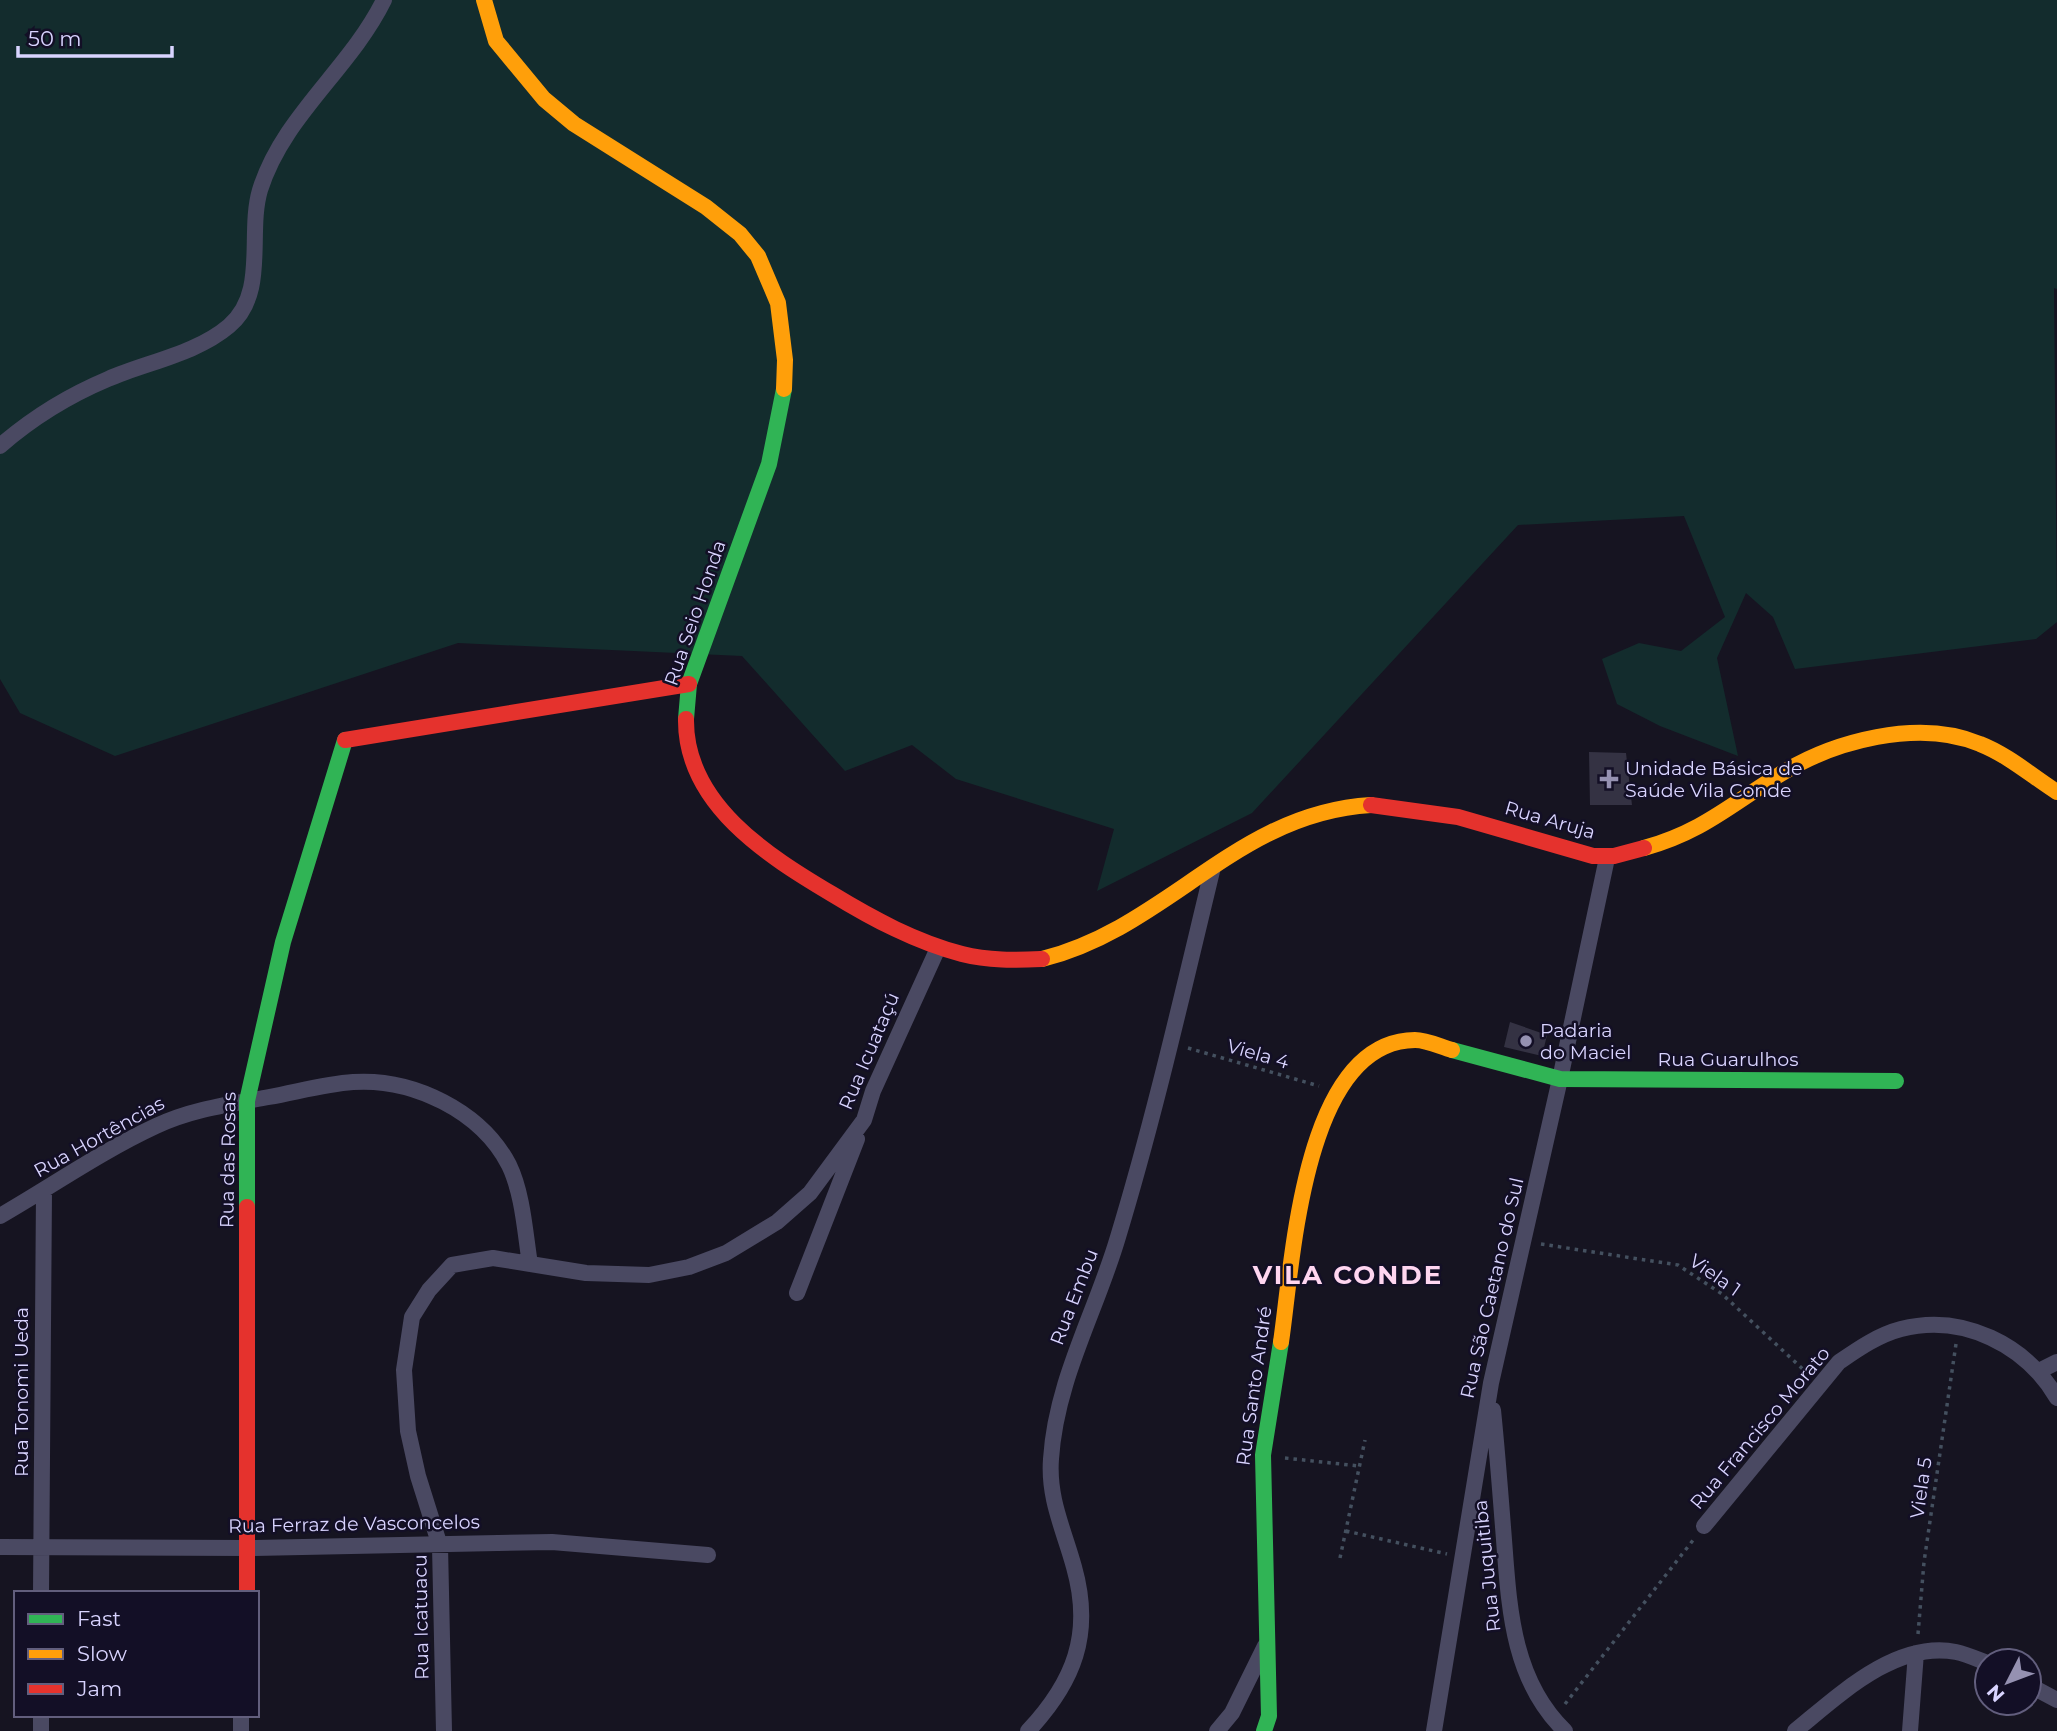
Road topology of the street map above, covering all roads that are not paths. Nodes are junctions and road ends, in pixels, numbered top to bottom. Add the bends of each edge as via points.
1 (384, 0) edge
2 (484, 0) edge
3 (0, 446) edge
4 (689, 684) junction
5 (2057, 792) edge
6 (1607, 858) junction
7 (1213, 867) junction
8 (937, 947) junction
9 (1560, 1079) junction
10 (1896, 1081) dead end
11 (247, 1101) junction
12 (864, 1120) junction
13 (44, 1191) junction
14 (0, 1216) edge
15 (530, 1264) junction
16 (797, 1293) dead end
17 (2057, 1362) edge
18 (2039, 1371) junction
19 (1491, 1383) junction
20 (2057, 1398) edge
21 (1704, 1526) road end
22 (440, 1546) junction
23 (0, 1547) edge
24 (41, 1548) junction
25 (248, 1548) junction
26 (708, 1555) dead end
27 (41, 1591) edge
28 (247, 1591) edge
29 (1268, 1641) junction
30 (1916, 1653) junction
31 (1973, 1658) edge
32 (444, 1731) edge
33 (1028, 1731) edge
34 (1217, 1731) edge
35 (1264, 1731) edge
36 (1434, 1731) edge
37 (1565, 1731) edge
38 (1795, 1731) edge
39 (1910, 1731) edge

1 - 3 street via 372,24 286,134 269,164 255,221 251,292 239,317 211,340 107,379 66,400
2 - 4 street, Rua Seio Honda via 496,41 544,99 574,124 706,207 740,234 758,256 778,303 785,360 784,402 769,464
4 - 8 street, Rua Seio Honda via 685,712 688,746 708,793 742,831 772,857 878,923
4 - 11 street, Rua das Rosas via 345,740 283,942
5 - 6 street, Rua Aruja via 1993,749 1965,738 1931,733 1884,737 1820,754 1676,839
6 - 7 street, Rua Aruja via 1482,822 1418,810 1353,805 1281,825
6 - 9 street, Rua São Caetano do Sul
7 - 8 street, Rua Seio Honda via 1134,922 1079,949 1038,959 982,959
7 - 33 street, Rua Embu via 1117,1240 1060,1392 1051,1495 1075,1569 1082,1624 1074,1668
8 - 12 street, Rua Icuataçú
9 - 10 street, Rua Guarulhos
9 - 19 street, Rua São Caetano do Sul
9 - 29 street, Rua Santo André via 1416,1040 1383,1047 1360,1062 1318,1127 1263,1455
11 - 13 street, Rua Hortências via 196,1110 157,1125
11 - 15 street, Rua Hortências via 354,1082 399,1086 466,1115 485,1132 509,1166
11 - 25 street, Rua das Rosas
12 - 15 street, Rua Icuataçú via 810,1193 777,1222 726,1253 649,1275 586,1273
12 - 16 street
13 - 14 street, Rua Hortências
13 - 24 street, Rua Tonomi Ueda
15 - 22 street, Rua Icatuacu via 493,1258 452,1265 412,1317 404,1370 408,1431
17 - 18 street
18 - 20 street, Rua Francisco Morato
18 - 21 street, Rua Francisco Morato via 1984,1332 1940,1325 1901,1329 1868,1343 1839,1362 1819,1384
19 - 36 street, Rua São Caetano do Sul
19 - 37 street, Rua Juquitiba via 1511,1623 1529,1682
22 - 25 street, Rua Ferraz de Vasconcelos
22 - 26 street, Rua Ferraz de Vasconcelos via 552,1542
22 - 32 street, Rua Icatuacu
23 - 24 street, Rua Ferraz de Vasconcelos
24 - 25 street, Rua Ferraz de Vasconcelos
24 - 27 street, Rua Tonomi Ueda
25 - 28 street, Rua das Rosas
29 - 34 street via 1232,1713
29 - 35 street, Rua Santo André via 1269,1716
30 - 31 street via 1955,1652
30 - 38 street via 1879,1668
30 - 39 street

